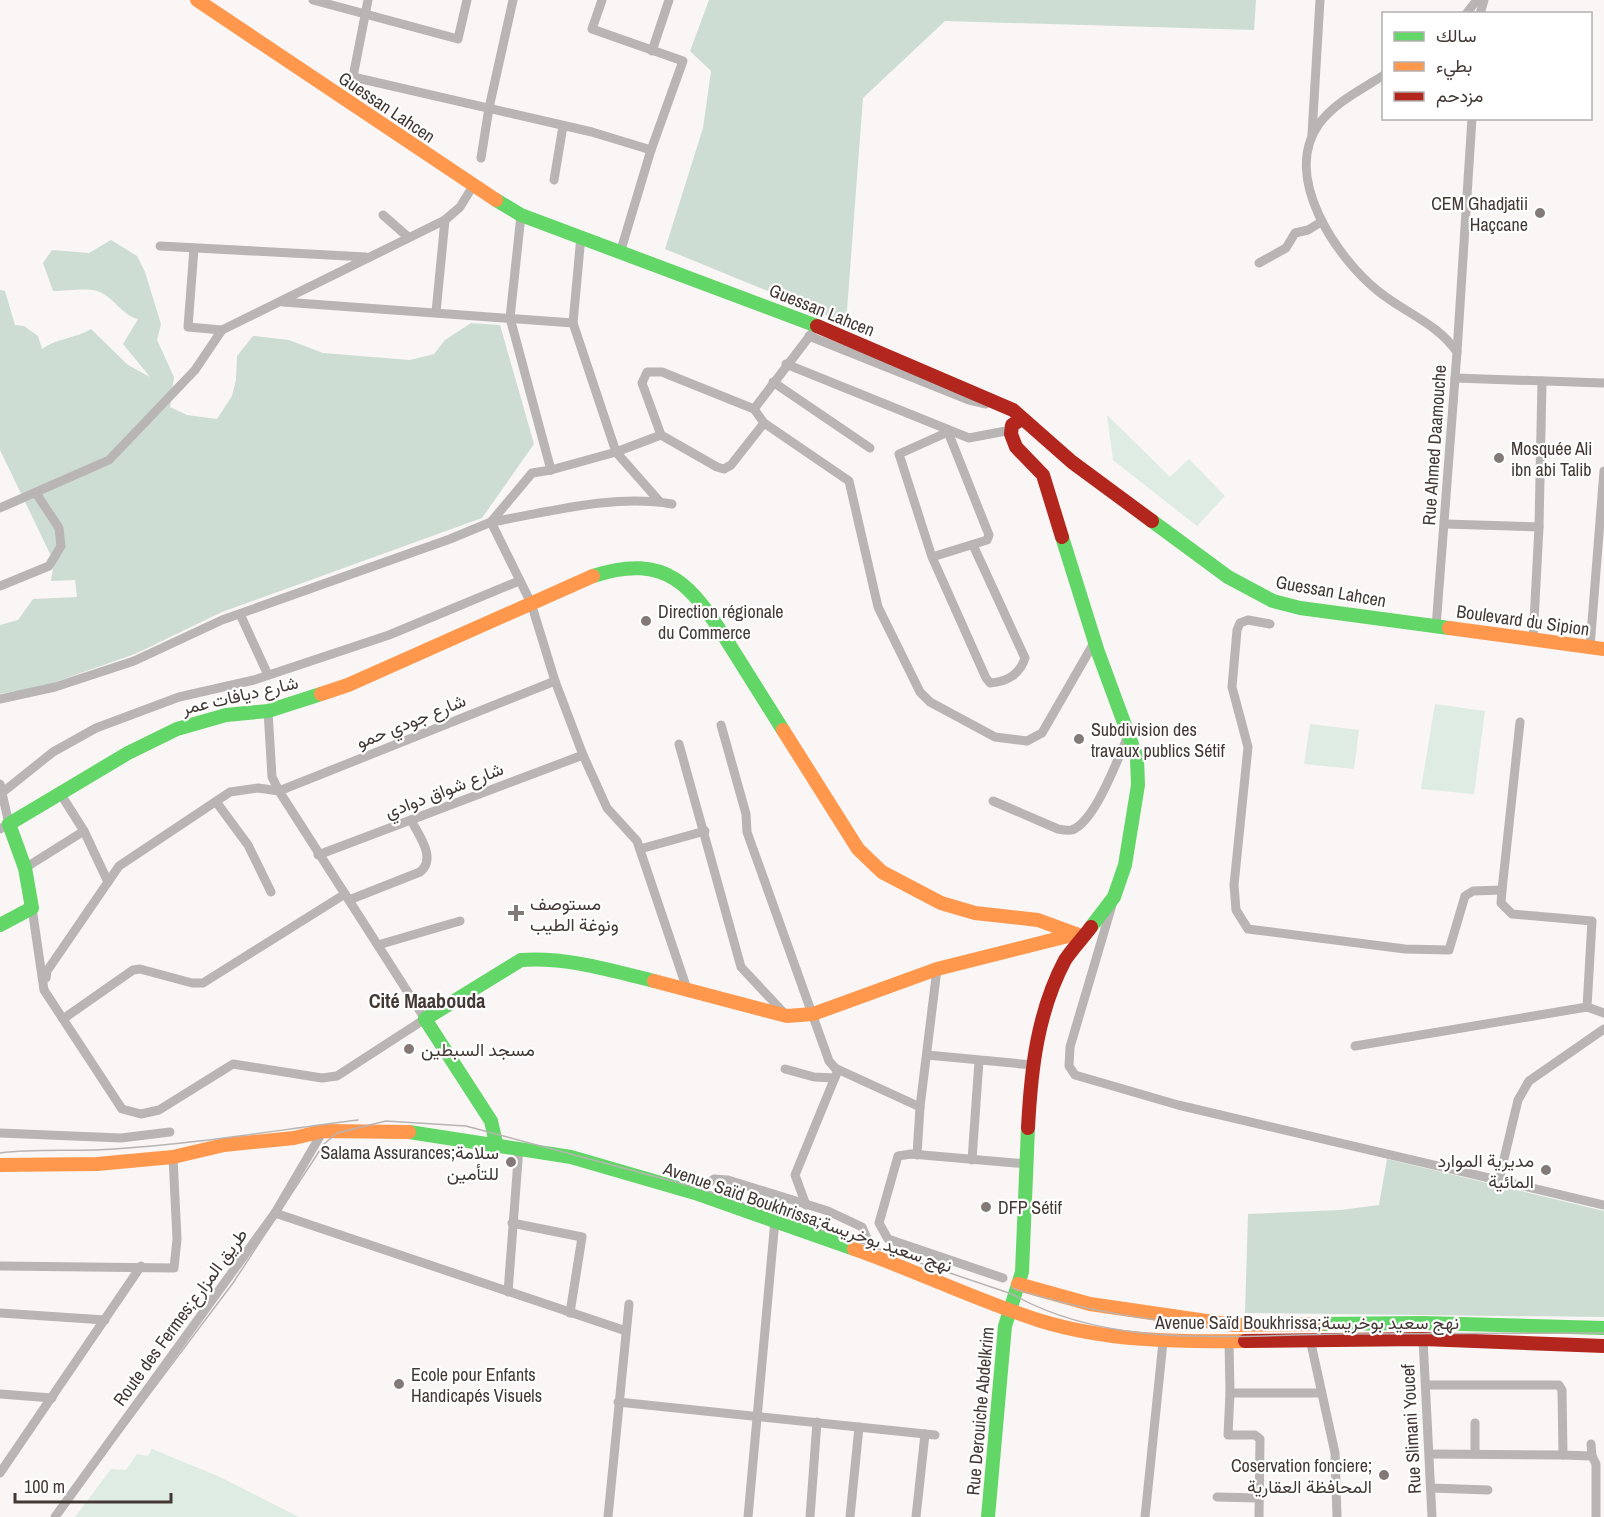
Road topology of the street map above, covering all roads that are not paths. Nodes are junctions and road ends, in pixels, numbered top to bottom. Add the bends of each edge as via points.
1 (196, 0) edge
2 (313, 0) edge
3 (368, 0) edge
4 (467, 0) edge
5 (513, 0) edge
6 (602, 0) edge
7 (669, 0) edge
8 (1320, 0) edge
9 (1477, 0) edge
10 (1468, 12) edge
11 (365, 13) junction
12 (652, 51) junction
13 (1382, 76) edge
14 (489, 108) junction
15 (1472, 120) edge
16 (563, 126) junction
17 (1311, 139) junction
18 (651, 150) junction
19 (482, 158) dead end
20 (555, 180) dead end
21 (473, 186) junction
22 (521, 214) junction
23 (383, 215) dead end
24 (445, 220) junction
25 (1320, 222) junction
26 (581, 236) junction
27 (408, 237) junction
28 (160, 246) dead end
29 (194, 248) junction
30 (620, 253) junction
31 (368, 257) junction
32 (1259, 263) dead end
33 (281, 302) junction
34 (436, 312) junction
35 (510, 318) junction
36 (573, 323) junction
37 (222, 330) junction
38 (813, 331) junction
39 (1457, 352) junction
40 (786, 364) junction
41 (1455, 378) junction
42 (1542, 381) junction
43 (773, 382) junction
44 (1604, 383) edge
45 (754, 408) junction
46 (1022, 419) junction
47 (764, 423) junction
48 (1011, 430) junction
49 (949, 432) junction
50 (661, 435) junction
51 (870, 448) dead end
52 (616, 452) junction
53 (551, 470) junction
54 (1604, 471) edge
55 (36, 493) junction
56 (660, 502) junction
57 (672, 504) dead end
58 (0, 508) edge
59 (491, 522) junction
60 (1445, 524) junction
61 (1539, 527) junction
62 (973, 545) junction
63 (932, 557) junction
64 (519, 581) junction
65 (0, 586) edge
66 (531, 603) junction
67 (240, 614) junction
68 (1270, 624) dead end
69 (1436, 627) junction
70 (1533, 640) junction
71 (1095, 641) junction
72 (1590, 647) junction
73 (1604, 649) edge
74 (268, 675) junction
75 (555, 681) junction
76 (0, 699) edge
77 (268, 711) junction
78 (1520, 722) dead end
79 (721, 725) dead end
80 (1129, 734) junction
81 (680, 744) dead end
82 (583, 755) junction
83 (2, 788) edge
84 (279, 791) junction
85 (60, 793) junction
86 (993, 801) dead end
87 (217, 803) junction
88 (411, 820) junction
89 (4, 827) edge
90 (84, 831) junction
91 (705, 831) junction
92 (640, 849) junction
93 (318, 855) junction
94 (25, 868) junction
95 (108, 882) junction
96 (1502, 890) junction
97 (271, 892) dead end
98 (347, 897) junction
99 (1114, 897) junction
100 (32, 908) junction
101 (460, 921) dead end
102 (0, 925) edge
103 (1083, 932) junction
104 (378, 945) junction
105 (937, 969) junction
106 (44, 990) junction
107 (688, 992) junction
108 (1587, 1007) junction
109 (1604, 1013) edge
110 (813, 1014) junction
111 (788, 1016) junction
112 (63, 1019) junction
113 (425, 1020) junction
114 (1604, 1029) edge
115 (1355, 1046) dead end
116 (927, 1055) junction
117 (979, 1061) junction
118 (1032, 1065) junction
119 (785, 1069) dead end
120 (837, 1074) junction
121 (920, 1107) junction
122 (491, 1121) junction
123 (323, 1131) junction
124 (170, 1132) dead end
125 (0, 1133) edge
126 (461, 1138) junction
127 (496, 1143) junction
128 (519, 1147) junction
129 (917, 1155) junction
130 (173, 1157) junction
131 (972, 1160) junction
132 (1027, 1164) junction
133 (0, 1165) edge
134 (1499, 1180) junction
135 (695, 1193) junction
136 (806, 1204) junction
137 (1604, 1205) edge
138 (275, 1213) junction
139 (775, 1220) junction
140 (512, 1223) junction
141 (875, 1256) junction
142 (0, 1266) edge
143 (141, 1266) junction
144 (1003, 1278) dead end
145 (1018, 1284) junction
146 (508, 1292) junction
147 (629, 1304) dead end
148 (1010, 1310) junction
149 (0, 1313) edge
150 (570, 1313) junction
151 (105, 1320) junction
152 (1604, 1328) edge
153 (626, 1331) junction
154 (1310, 1339) junction
155 (1423, 1339) junction
156 (1229, 1341) junction
157 (1163, 1342) junction
158 (1604, 1346) edge
159 (1426, 1385) junction
160 (1230, 1393) junction
161 (1321, 1393) junction
162 (0, 1394) edge
163 (52, 1398) junction
164 (618, 1402) junction
165 (758, 1416) junction
166 (818, 1422) junction
167 (1475, 1423) dead end
168 (860, 1426) junction
169 (1592, 1444) dead end
170 (1475, 1453) junction
171 (1430, 1454) junction
172 (1563, 1455) junction
173 (1592, 1456) junction
174 (0, 1473) edge
175 (1431, 1488) junction
176 (1488, 1490) dead end
177 (1217, 1497) dead end
178 (1259, 1498) junction
179 (55, 1517) edge
180 (611, 1517) edge
181 (748, 1517) edge
182 (810, 1517) edge
183 (850, 1517) edge
184 (916, 1517) edge
185 (988, 1517) edge
186 (1145, 1517) edge
187 (1259, 1517) edge
188 (1337, 1517) edge
189 (1432, 1517) edge
190 (1596, 1517) edge

1 - 21 main road, Guessan Lahcen
2 - 11 street
3 - 11 street
4 - 11 street via 458,39
5 - 14 street
6 - 12 street via 592,29
7 - 12 street
8 - 17 street
9 - 10 street
11 - 14 street via 353,77
12 - 18 street via 683,61
13 - 17 street, Rue Ahmed Daamouche via 1333,109 1318,124
14 - 16 street
14 - 19 street
15 - 39 street
16 - 18 street
16 - 20 street
17 - 25 street, Rue Ahmed Daamouche via 1308,181
18 - 30 street
21 - 22 main road, Guessan Lahcen
21 - 24 street via 460,207
22 - 26 main road, Guessan Lahcen
22 - 35 street
23 - 27 street
24 - 27 street
24 - 34 street
25 - 32 street via 1294,233 1286,248
25 - 39 street, Rue Ahmed Daamouche via 1363,277 1441,333
26 - 30 main road, Guessan Lahcen
26 - 36 street
27 - 31 street
28 - 29 street
29 - 31 street
29 - 37 street via 188,327
30 - 38 main road, Guessan Lahcen
31 - 33 street
33 - 34 street
33 - 37 street
34 - 35 street
35 - 36 street
35 - 53 street
36 - 52 street
37 - 55 street via 195,370 118,453 92,470
38 - 40 street
38 - 46 main road, Guessan Lahcen via 1006,407
39 - 41 street, Rue Ahmed Daamouche
40 - 43 street
40 - 49 street
41 - 42 street
41 - 60 street, Rue Ahmed Daamouche
42 - 44 street
42 - 61 street
43 - 45 street
43 - 51 street
45 - 47 street
45 - 50 street via 662,372 647,372 642,383
46 - 48 main road
46 - 69 main road, Guessan Lahcen via 1115,494 1251,591 1273,602 1300,608
47 - 50 street via 724,469
47 - 71 street via 849,481 878,607 904,664 930,702 995,737 1028,741 1042,734
48 - 49 street via 977,439
48 - 71 main road, Rue Derouiche Abdelkrim via 1015,447 1035,461 1043,475
49 - 62 street via 988,531 987,540
49 - 63 street via 899,454
50 - 52 street
52 - 53 street
52 - 56 street
53 - 59 street via 532,473
54 - 72 street
55 - 58 street
55 - 65 street via 59,528 61,546 49,566
56 - 57 street
56 - 59 street via 617,500
59 - 64 street
59 - 67 street
60 - 61 street
60 - 69 street, Rue Ahmed Daamouche
61 - 70 street
62 - 63 street
62 - 63 street via 1025,658 1016,675 998,683 990,683 986,678
64 - 66 street
64 - 74 street via 389,635
66 - 75 street
66 - 77 main road, شارع ديافات عمر via 348,685
66 - 103 main road, شارع ديافات عمر via 596,574 626,567 644,566 679,578 704,604 858,849 882,872 941,903
67 - 74 street
67 - 76 street via 134,661 55,687
68 - 96 street via 1248,620 1240,623 1232,687 1248,747 1234,885 1236,910 1248,929 1405,949 1449,950 1465,896 1473,891
69 - 70 main road, Boulevard du Sipion
70 - 72 main road, Boulevard du Sipion
71 - 80 main road, Rue Derouiche Abdelkrim
72 - 73 main road, Boulevard du Sipion
74 - 83 street via 179,697 96,728
75 - 82 street
75 - 84 street, شارع جودي حمو
77 - 84 street via 272,777
77 - 85 main road, شارع ديافات عمر via 226,716 177,729
78 - 96 street
79 - 110 street via 746,814 747,832
80 - 86 street via 1093,810 1070,831
80 - 99 main road, Rue Derouiche Abdelkrim via 1137,758 1138,785 1125,865
81 - 91 street
82 - 88 street, شارع شواق دوادي
82 - 92 street via 607,807 638,841
83 - 89 street
84 - 87 street via 230,792
84 - 93 street
85 - 89 main road, شارع ديافات عمر
85 - 90 street
87 - 95 street via 132,857
87 - 97 street via 248,845
88 - 93 street, شارع شواق دوادي
88 - 98 street via 429,857 428,866
89 - 94 main road
90 - 94 street
90 - 95 street
91 - 92 street
91 - 111 street via 741,967
92 - 107 street
93 - 98 street
94 - 100 main road
95 - 106 street via 47,971
96 - 108 street via 1501,903 1512,914 1592,921
98 - 104 street
98 - 112 street via 203,983 132,970
99 - 103 main road, Rue Derouiche Abdelkrim
99 - 134 street via 1070,1047 1069,1066 1075,1076 1178,1105
100 - 102 main road
100 - 106 street
101 - 104 street
103 - 105 main road
103 - 118 main road, Rue Derouiche Abdelkrim via 1048,1000
104 - 113 street
105 - 110 main road
105 - 116 street
106 - 112 street
107 - 111 main road
107 - 113 main road via 591,965 539,958 521,960
108 - 109 street
108 - 115 street
110 - 111 main road
110 - 120 street
112 - 113 street via 122,1109 141,1114 159,1110 233,1064 322,1078 337,1076
113 - 122 main road
114 - 134 street via 1529,1081 1518,1100
116 - 117 street
116 - 121 street
117 - 118 street
117 - 131 street
118 - 132 main road, Rue Derouiche Abdelkrim
119 - 120 street via 814,1077
120 - 121 street
120 - 136 street via 795,1175
121 - 129 street
122 - 126 main road via 477,1136
122 - 127 main road
123 - 126 main road, Avenue Saïd Boukhrissa;نهج سعيد بوخريسة via 409,1132
123 - 130 main road, Avenue Saïd Boukhrissa;نهج سعيد بوخريسة via 224,1145
123 - 138 street, Route des Fermes;طريق المزارع
124 - 125 street via 121,1138
126 - 127 main road, Avenue Saïd Boukhrissa;نهج سعيد بوخريسة
127 - 128 main road, Avenue Saïd Boukhrissa;نهج سعيد بوخريسة
128 - 135 main road, Avenue Saïd Boukhrissa;نهج سعيد بوخريسة via 571,1157
128 - 140 street
129 - 131 street
129 - 144 street via 898,1156 879,1222 888,1239
130 - 133 main road, Avenue Saïd Boukhrissa;نهج سعيد بوخريسة via 97,1164
130 - 143 street via 177,1239 174,1268
131 - 132 street
132 - 145 main road, Rue Derouiche Abdelkrim via 1022,1272
134 - 137 street
135 - 136 street via 714,1179 721,1179
135 - 139 main road, Avenue Saïd Boukhrissa;نهج سعيد بوخريسة
136 - 141 street via 862,1227
138 - 146 street
138 - 179 street, Route des Fermes;طريق المزارع
139 - 141 main road, Avenue Saïd Boukhrissa;نهج سعيد بوخريسة
139 - 165 street
140 - 146 street
140 - 150 street via 582,1237
141 - 148 main road, Avenue Saïd Boukhrissa;نهج سعيد بوخريسة
142 - 143 street
143 - 151 street
145 - 148 main road, Rue Derouiche Abdelkrim
145 - 152 main road, Avenue Saïd Boukhrissa;نهج سعيد بوخريسة via 1090,1304 1234,1325 1423,1323
146 - 150 street
147 - 153 street
148 - 157 main road, Avenue Saïd Boukhrissa;نهج سعيد بوخريسة via 1079,1330
148 - 185 main road, Rue Derouiche Abdelkrim via 1005,1326
149 - 151 street
150 - 153 street
151 - 163 street
153 - 164 street
154 - 155 main road, Avenue Saïd Boukhrissa;نهج سعيد بوخريسة
154 - 156 main road, Avenue Saïd Boukhrissa;نهج سعيد بوخريسة
154 - 161 street
155 - 158 main road, Avenue Saïd Boukhrissa;نهج سعيد بوخريسة
155 - 159 street, Rue Slimani Youcef
156 - 157 main road, Avenue Saïd Boukhrissa;نهج سعيد بوخريسة
156 - 160 street
157 - 186 street
159 - 171 street, Rue Slimani Youcef
159 - 172 street via 1559,1385 1567,1404
160 - 161 street
160 - 178 street via 1228,1435 1255,1435 1260,1439
161 - 188 street via 1337,1465
162 - 163 street
163 - 174 street
164 - 165 street
164 - 180 street
165 - 166 street
165 - 181 street
166 - 168 street
166 - 182 street
167 - 170 street
168 - 183 street
168 - 184 street via 930,1434
169 - 173 street
170 - 171 street
170 - 172 street
171 - 175 street, Rue Slimani Youcef
172 - 173 street
173 - 190 street via 1596,1464
175 - 176 street
175 - 189 street, Rue Slimani Youcef
177 - 178 street
178 - 187 street

